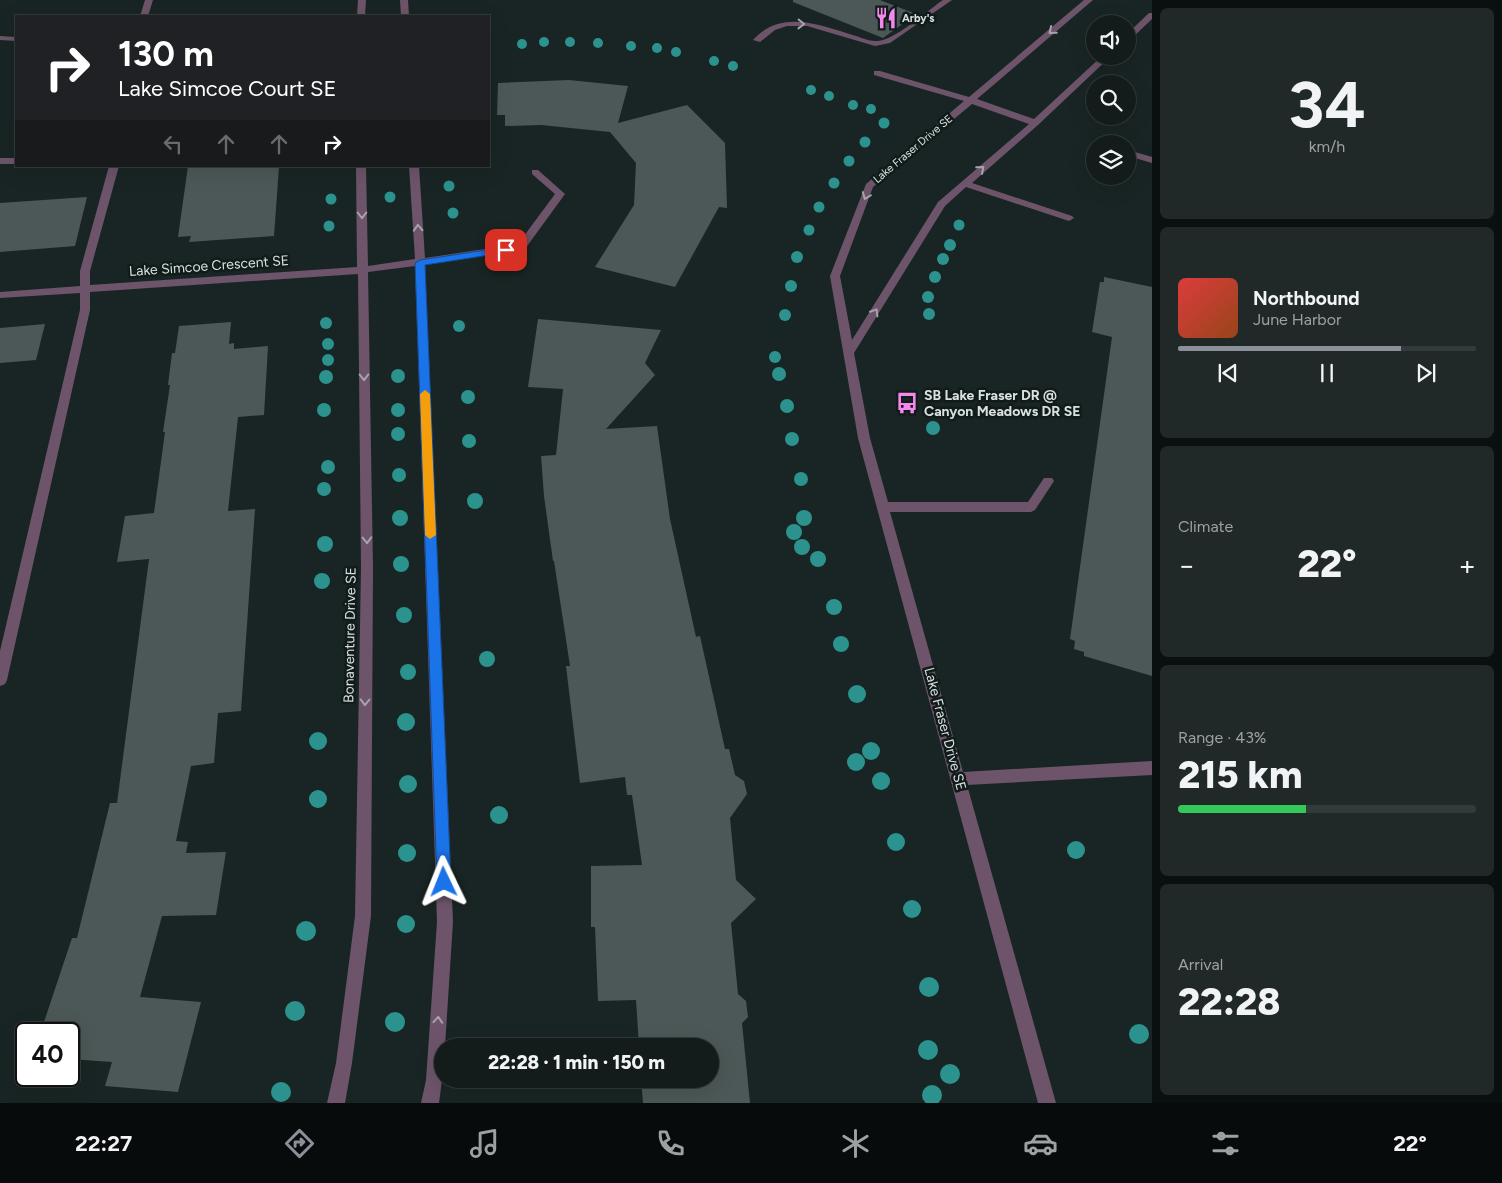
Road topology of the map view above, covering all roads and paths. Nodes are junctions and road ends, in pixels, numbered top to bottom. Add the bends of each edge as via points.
1 (149, 0) edge
2 (362, 0) edge
3 (404, 0) edge
4 (948, 0) edge
5 (1089, 0) edge
6 (1152, 14) edge
7 (144, 15) edge
8 (361, 15) edge
9 (405, 15) edge
10 (1136, 29) edge
11 (0, 38) edge
12 (15, 39) edge
13 (757, 40) dead end
14 (1097, 65) edge
15 (878, 73) dead end
16 (970, 100) junction
17 (1034, 123) junction
18 (1136, 155) edge
19 (1152, 160) edge
20 (0, 161) edge
21 (15, 161) edge
22 (114, 167) edge
23 (361, 167) edge
24 (414, 167) edge
25 (535, 172) dead end
26 (965, 183) junction
27 (1069, 218) dead end
28 (420, 263) junction
29 (362, 270) junction
30 (84, 289) junction
31 (0, 294) edge
32 (849, 353) junction
33 (1048, 481) dead end
34 (884, 507) junction
35 (0, 680) edge
36 (1152, 768) edge
37 (959, 779) junction
38 (336, 1103) edge
39 (430, 1103) edge
40 (1047, 1103) edge

1 - 7 street
2 - 8 street
3 - 9 street
13 -> 4 street via 772,28 806,24 875,44 890,41
5 -> 16 street, Lake Fraser Drive SE
6 - 10 street
11 - 12 street
14 - 17 street
15 - 16 street
16 - 17 street
16 -> 32 street, Lake Fraser Drive SE via 870,186 835,276
26 -> 17 street
18 - 19 street
20 - 21 street
22 - 30 street via 85,271
23 -> 29 street, Bonaventure Drive SE
28 -> 24 street
25 - 28 street, Lake Simcoe Crescent SE via 560,194 521,248
26 - 27 street
32 -> 26 street via 941,204
28 - 29 street, Lake Simcoe Crescent SE
39 -> 28 street via 445,922
29 - 30 street, Lake Simcoe Crescent SE
29 -> 38 street, Bonaventure Drive SE via 367,568 363,916
30 - 31 street, Lake Simcoe Crescent SE
30 - 35 street via 85,310
32 - 34 street, Lake Fraser Drive SE via 864,438
33 - 34 street via 1031,507
34 - 37 street, Lake Fraser Drive SE
36 - 37 street
37 - 40 street, Lake Fraser Drive SE

